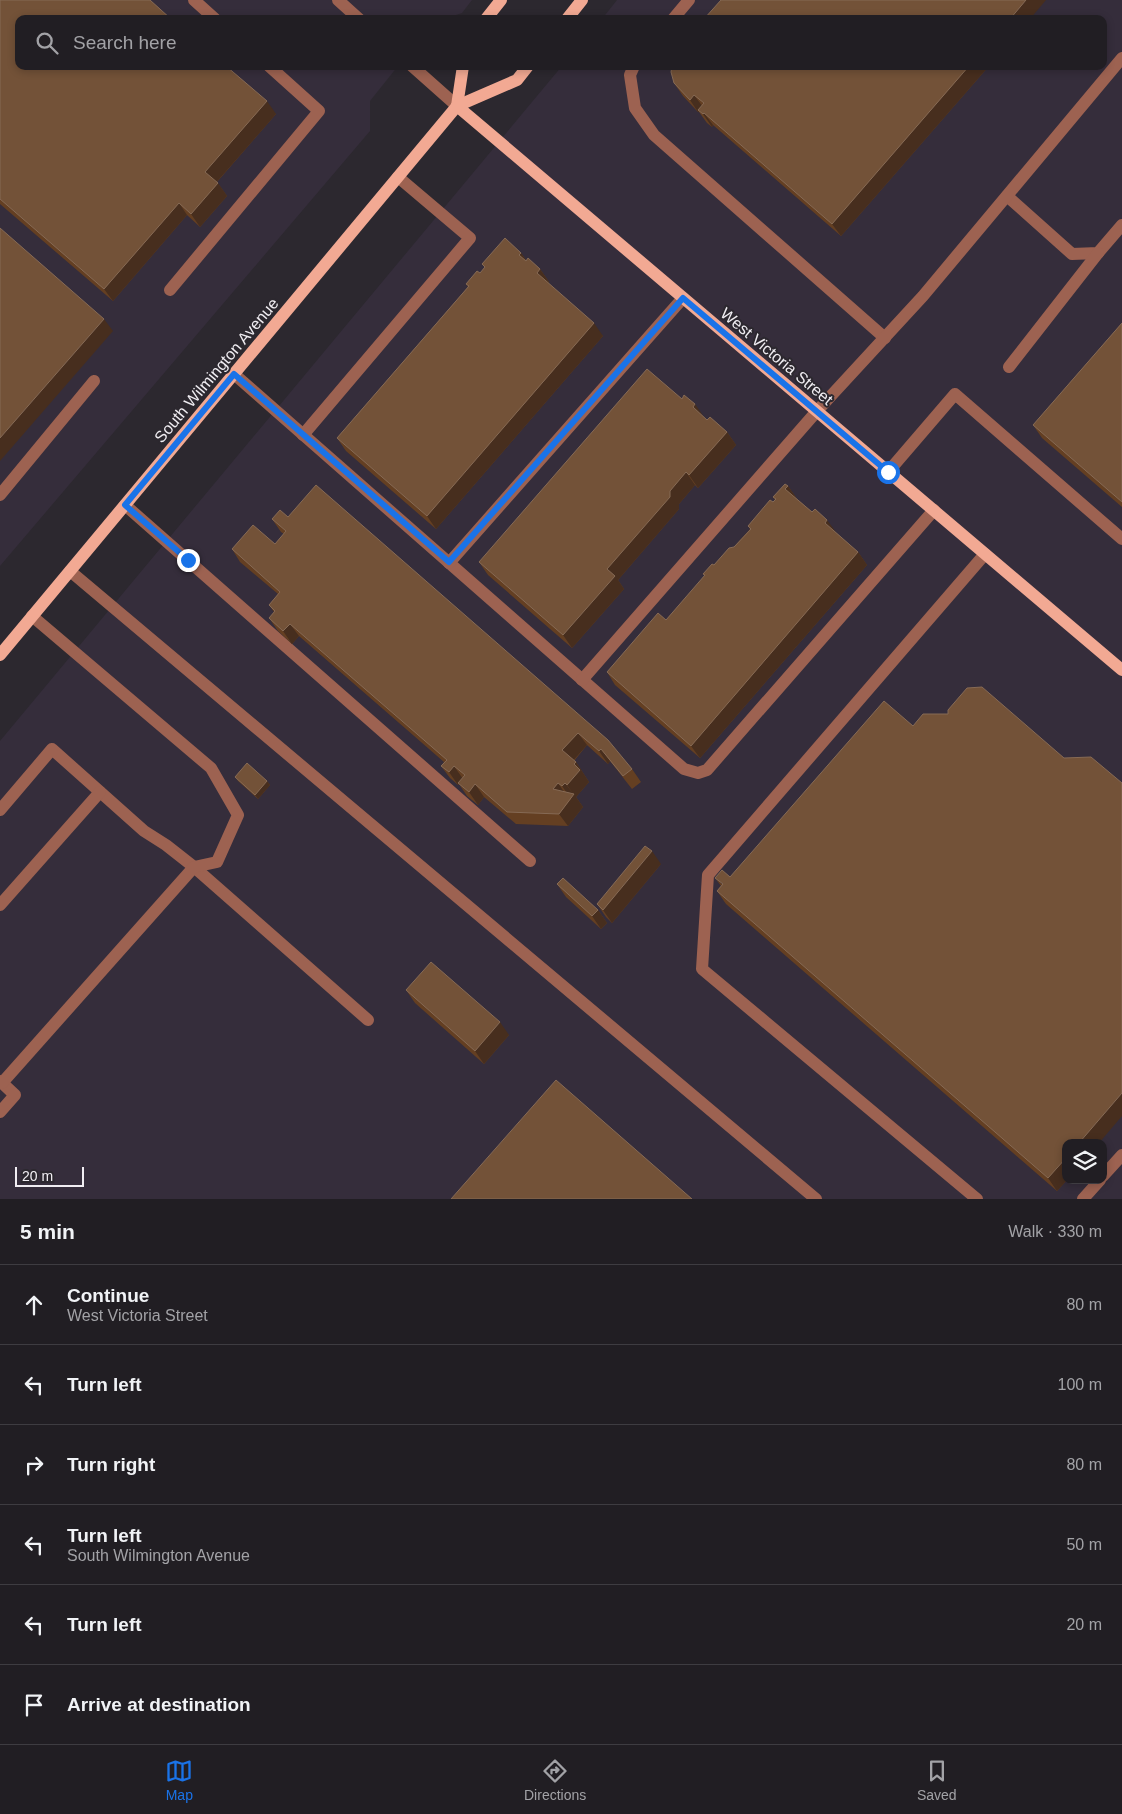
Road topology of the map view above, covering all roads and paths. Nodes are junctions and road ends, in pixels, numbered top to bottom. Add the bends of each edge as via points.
1 (194, 0) edge
2 (338, 0) edge
3 (501, 0) edge
4 (582, 0) edge
5 (689, 0) edge
6 (211, 15) edge
7 (355, 15) edge
8 (489, 15) edge
9 (569, 15) edge
10 (676, 15) edge
11 (1122, 58) edge
12 (273, 70) edge
13 (416, 70) edge
14 (462, 70) edge
15 (525, 70) edge
16 (632, 70) edge
17 (457, 106) junction
18 (398, 177) junction
19 (1007, 196) junction
20 (1122, 225) edge
21 (1098, 253) junction
22 (170, 290) dead end
23 (683, 298) junction
24 (885, 338) junction
25 (1009, 367) dead end
26 (234, 374) junction
27 (94, 381) dead end
28 (817, 411) junction
29 (303, 435) junction
30 (888, 472) junction
31 (0, 495) edge
32 (125, 505) junction
33 (934, 510) junction
34 (1122, 539) edge
35 (985, 554) junction
36 (449, 562) junction
37 (70, 571) junction
38 (32, 616) junction
39 (0, 655) edge
40 (1122, 670) edge
41 (582, 680) junction
42 (100, 792) junction
43 (0, 810) edge
44 (530, 861) dead end
45 (194, 867) junction
46 (0, 905) edge
47 (368, 1020) dead end
48 (1, 1082) edge
49 (0, 1112) edge
50 (1122, 1156) edge
51 (1107, 1172) edge
52 (1096, 1184) edge
53 (816, 1199) edge
54 (977, 1199) edge
55 (1083, 1199) edge

1 - 6 street
2 - 7 street
3 - 8 main road
4 - 9 main road
5 - 10 street
11 - 19 street
12 - 22 street via 319,111
13 - 17 street, West Victoria Street
14 - 17 main road
15 - 17 main road, South Wilmington Avenue via 517,80
16 - 24 street via 630,75 635,108 654,135
17 - 18 main road, South Wilmington Avenue
17 - 23 main road, West Victoria Street
18 - 26 main road, South Wilmington Avenue
18 - 29 street via 470,238
19 - 21 street via 1072,254
19 - 24 street
20 - 21 street
21 - 25 street
23 - 28 main road, West Victoria Street
23 - 36 street
24 - 28 street
26 - 29 street
26 - 32 main road, South Wilmington Avenue
27 - 31 street
28 - 30 main road, West Victoria Street
28 - 41 street
29 - 36 street
30 - 33 main road, West Victoria Street
30 - 34 street via 955,394
32 - 37 main road, South Wilmington Avenue
32 - 44 street
33 - 35 main road, West Victoria Street
33 - 41 street via 707,770 698,773 684,769
35 - 40 main road, West Victoria Street
35 - 54 street via 708,875 702,970
36 - 41 street
37 - 38 main road, South Wilmington Avenue
37 - 53 street
38 - 39 main road, South Wilmington Avenue
38 - 45 street via 211,768 238,815 218,862
42 - 43 street via 52,749
42 - 45 street via 144,831
42 - 46 street
45 - 47 street
45 - 48 street
48 - 49 street via 15,1095
50 - 51 street
52 - 55 street

